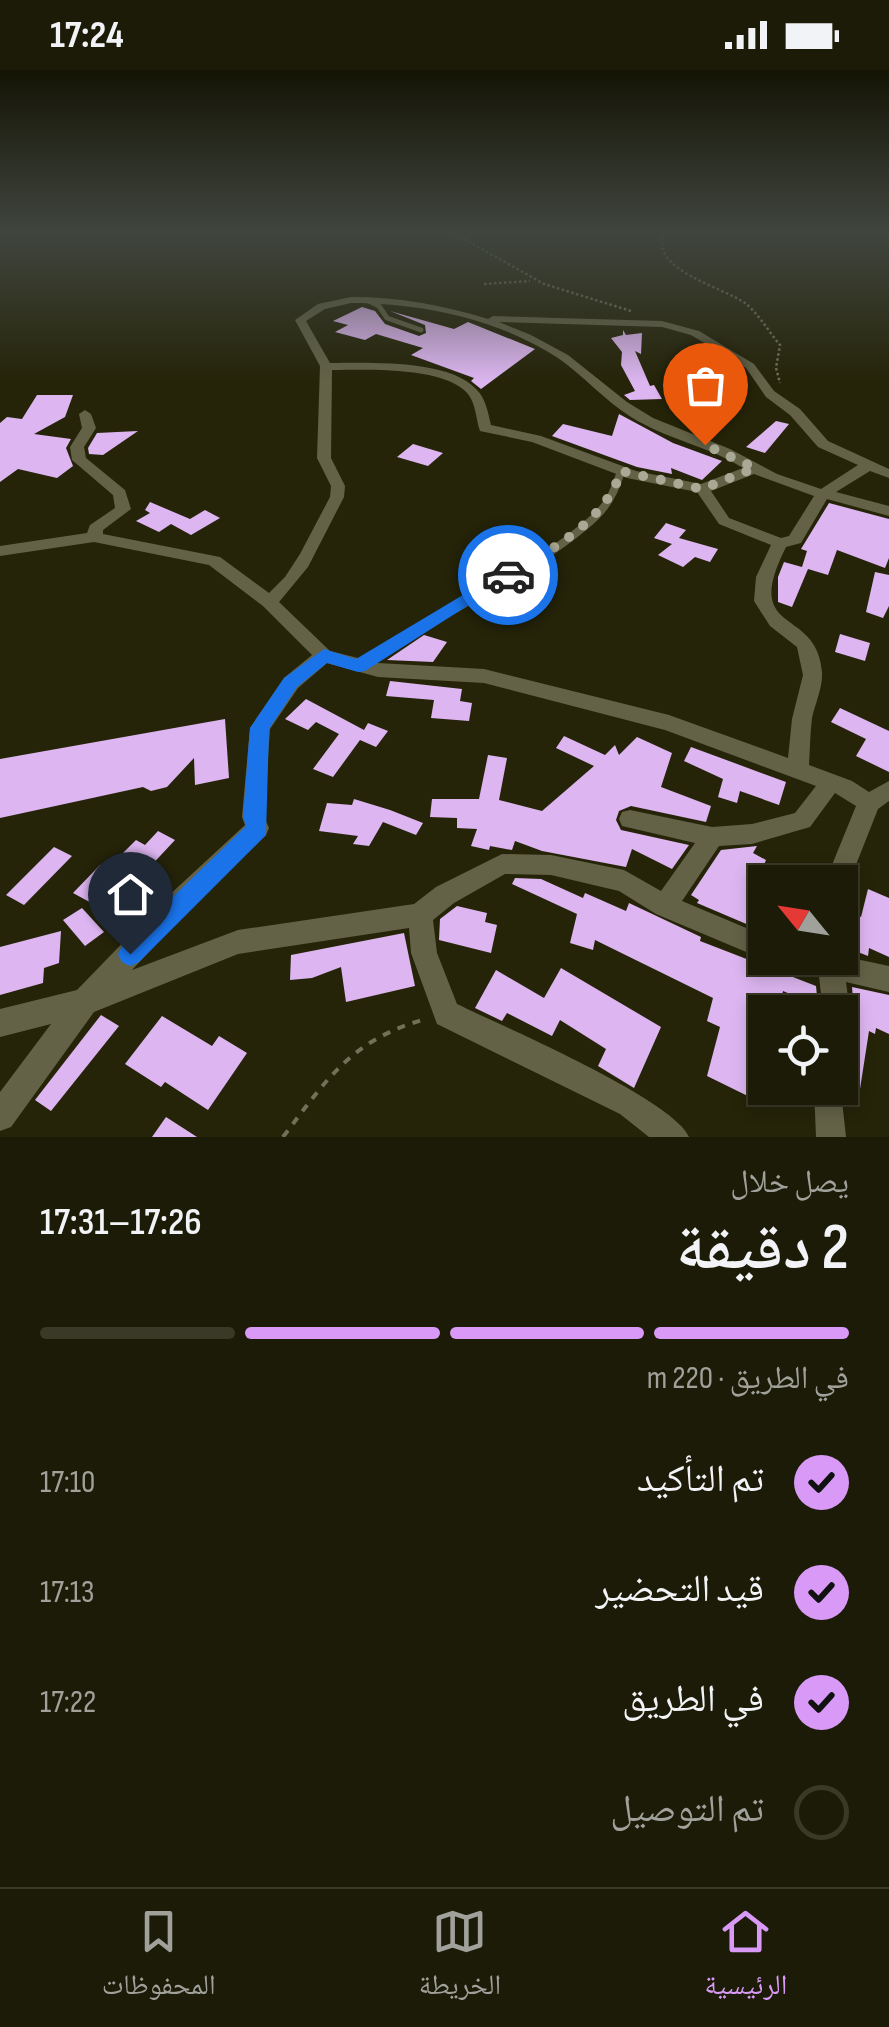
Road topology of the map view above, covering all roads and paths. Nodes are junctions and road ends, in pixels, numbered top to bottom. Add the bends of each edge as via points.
1 (505, 283) edge
2 (542, 283) edge
3 (708, 283) edge
4 (484, 284) dead end
5 (368, 301) junction
6 (482, 320) junction
7 (662, 324) junction
8 (421, 330) dead end
9 (780, 358) dead end
10 (326, 366) junction
11 (85, 414) dead end
12 (867, 466) junction
13 (755, 468) junction
14 (621, 471) junction
15 (889, 474) edge
16 (702, 489) junction
17 (823, 494) junction
18 (889, 511) edge
19 (94, 537) junction
20 (780, 543) junction
21 (0, 550) edge
22 (269, 602) junction
23 (324, 656) junction
24 (358, 666) junction
25 (798, 769) junction
26 (830, 782) junction
27 (883, 795) edge
28 (630, 819) dead end
29 (712, 838) junction
30 (845, 865) edge
31 (665, 906) junction
32 (420, 914) junction
33 (748, 941) edge
34 (858, 971) edge
35 (889, 980) edge
36 (85, 1002) junction
37 (447, 1014) junction
38 (0, 1023) edge
39 (829, 1105) edge
40 (0, 1116) edge
41 (283, 1137) edge
42 (674, 1137) edge
43 (831, 1137) edge

1 - 4 path
2 - 7 path
3 - 9 path via 746,304 780,345
5 - 6 street via 394,299
5 - 8 lane via 386,318
5 - 10 street via 329,301 300,320
6 - 7 street
6 - 13 street via 548,347 646,421
7 - 12 street via 695,333 750,366 822,444
10 - 14 street via 404,368 460,381 472,392 486,428
10 - 22 street via 324,458 337,497 298,570
11 - 19 street via 89,428 79,460 120,493 123,509 96,528
12 - 15 street
12 - 17 street
13 - 16 street
13 - 17 street
14 - 16 street
14 - 24 lane via 615,492 595,517
16 - 20 street via 724,522
17 - 18 street
17 - 20 street via 795,540
19 - 21 street
19 - 22 street via 214,562
20 - 25 street via 764,573 762,601 768,618 806,644 810,660
22 - 23 street
23 - 24 street
23 - 36 street via 291,683 260,728 253,817 258,828
24 - 25 street via 484,676 670,723
25 - 26 street
26 - 27 street
26 - 29 street via 802,820
27 - 30 street
28 - 29 street
29 - 31 street
31 - 32 street via 624,881 551,864 502,864
31 - 33 street
32 - 36 street via 238,942
32 - 37 street via 424,954
34 - 35 street
36 - 38 street
36 - 40 street
37 - 41 path via 390,1026 354,1048
37 - 42 street via 630,1104
39 - 43 street

